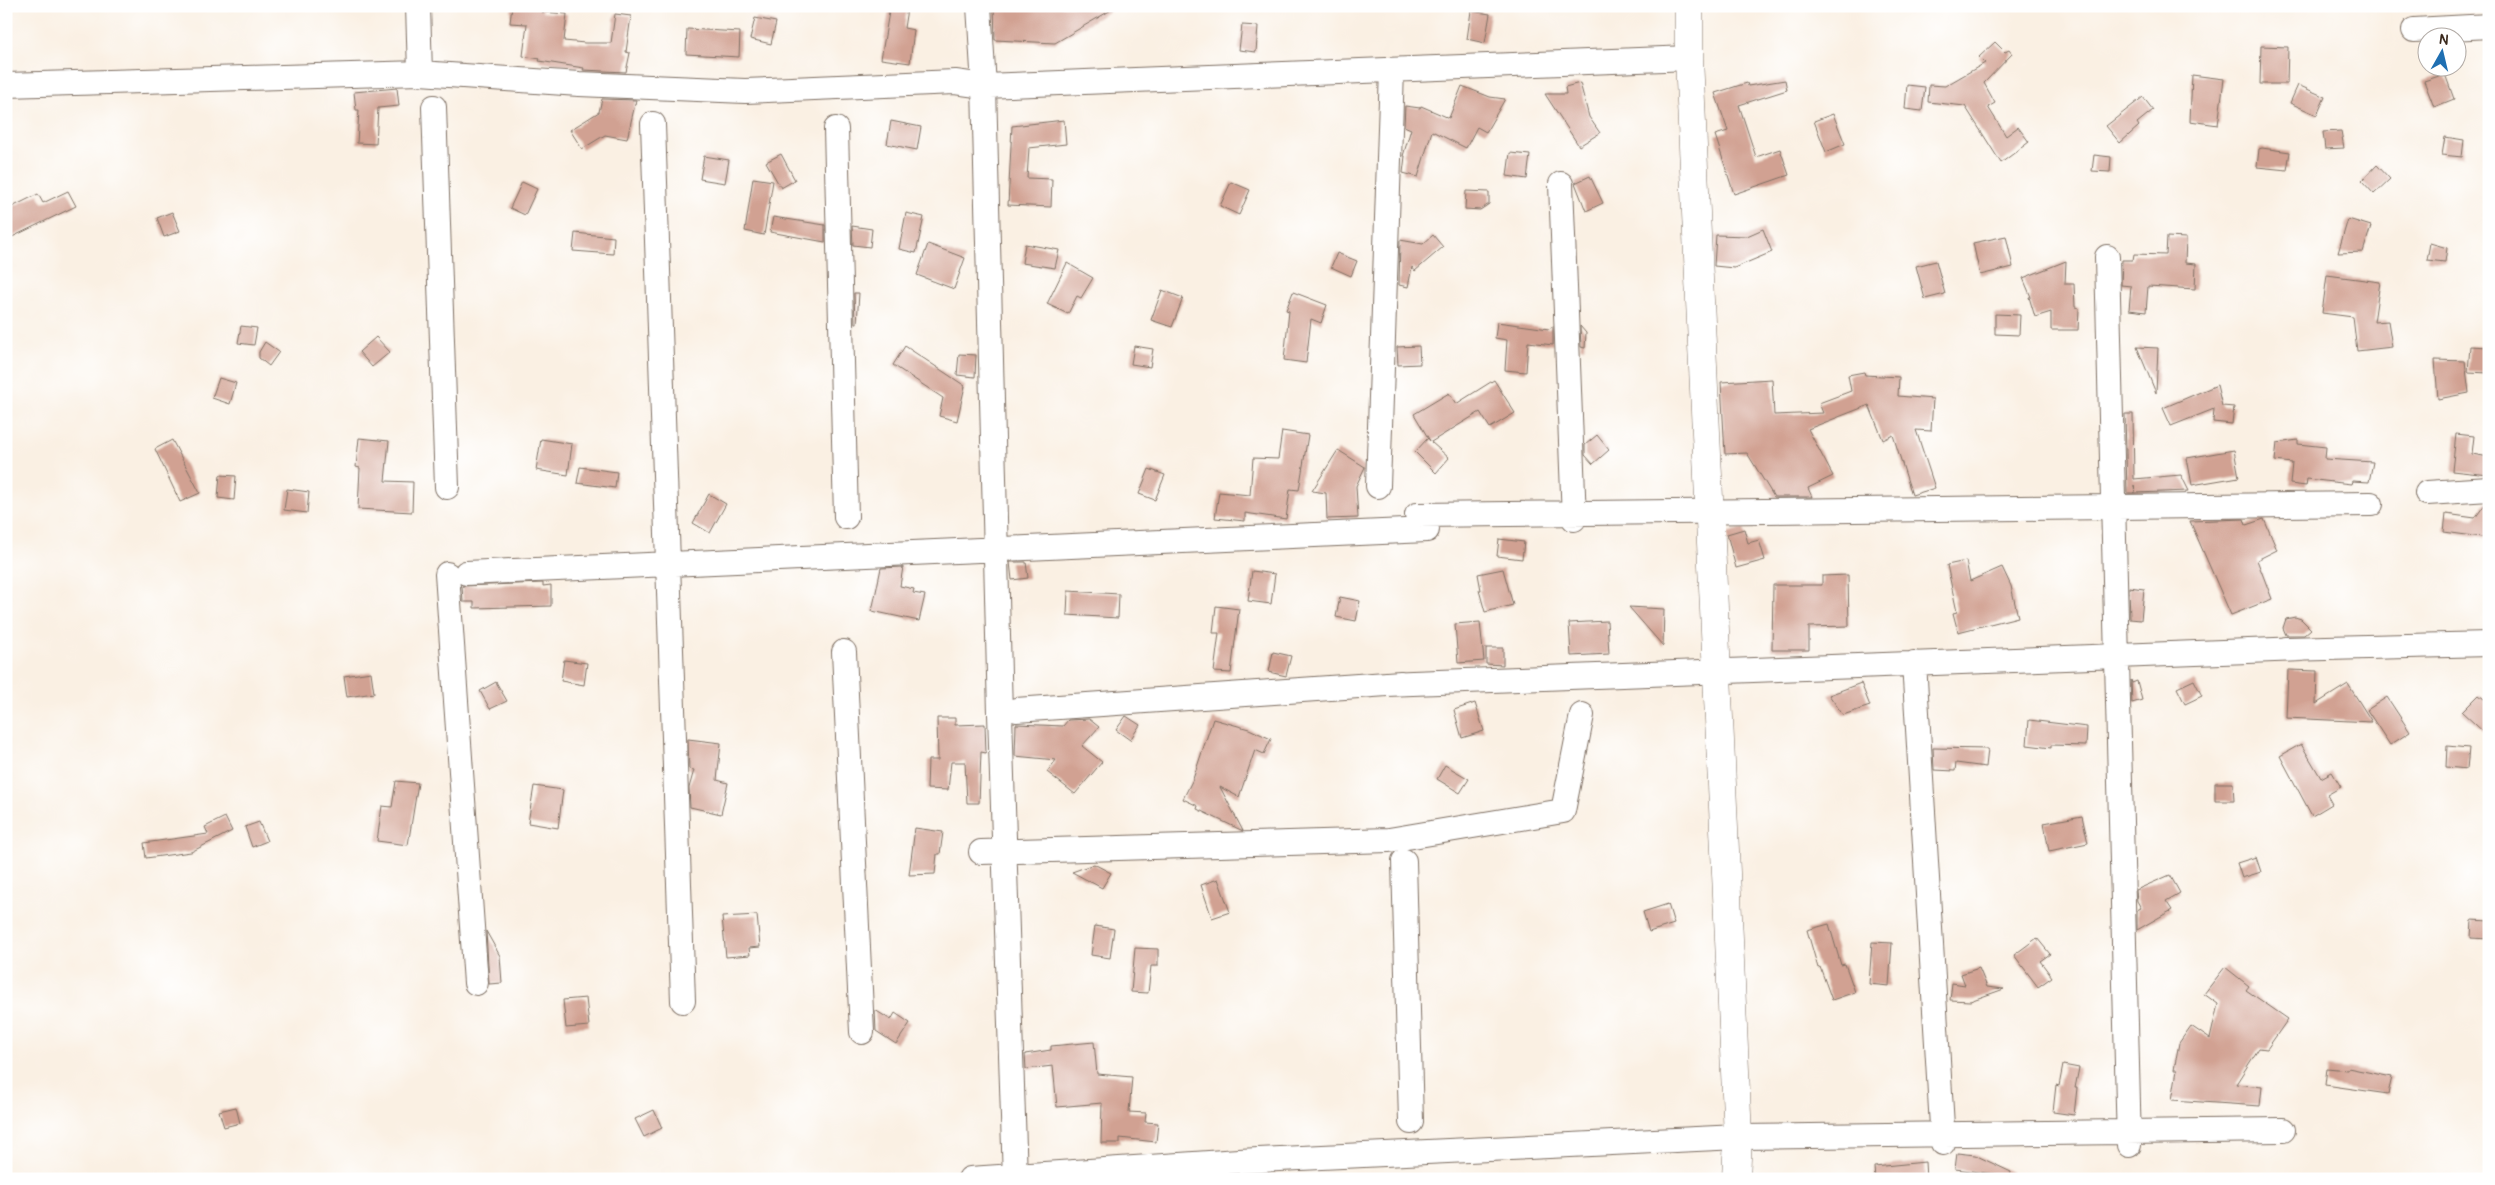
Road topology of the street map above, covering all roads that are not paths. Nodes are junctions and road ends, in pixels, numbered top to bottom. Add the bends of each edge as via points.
1 (418, 6) edge
2 (979, 6) edge
3 (1689, 6) edge
4 (2489, 26) edge
5 (2414, 30) dead end
6 (1689, 58) junction
7 (1392, 70) junction
8 (420, 74) junction
9 (6, 85) edge
10 (984, 86) junction
11 (434, 107) dead end
12 (653, 124) dead end
13 (836, 129) dead end
14 (1561, 184) dead end
15 (2107, 257) dead end
16 (1378, 486) dead end
17 (447, 487) dead end
18 (2489, 490) edge
19 (2427, 493) dead end
20 (2371, 504) dead end
21 (846, 517) dead end
22 (1574, 519) dead end
23 (2489, 644) edge
24 (2270, 649) dead end
25 (2303, 649) junction
26 (844, 652) dead end
27 (1914, 664) junction
28 (1016, 710) dead end
29 (1582, 715) dead end
30 (981, 852) dead end
31 (1404, 861) dead end
32 (476, 983) dead end
33 (683, 1001) dead end
34 (862, 1032) dead end
35 (1411, 1122) dead end
36 (2283, 1130) dead end
37 (1738, 1138) junction
38 (1943, 1143) dead end
39 (2129, 1145) dead end
40 (1015, 1177) edge
41 (970, 1179) edge
42 (1736, 1179) edge

1 - 8 street
2 - 10 street
3 - 6 street
4 - 5 street
6 - 7 street
6 - 37 street
7 - 10 street
7 - 16 street
8 - 9 street
8 - 10 street via 745,91 955,82
10 - 40 street
11 - 17 street
12 - 33 street
13 - 21 street
14 - 22 street
15 - 39 street
18 - 19 street
20 - 32 street via 1422,522 457,574
23 - 25 street
24 - 25 street
25 - 27 street
26 - 34 street
27 - 28 street via 1397,683
27 - 38 street
29 - 30 street via 1563,811 1389,840
31 - 35 street
36 - 37 street
37 - 40 street via 1238,1161
37 - 42 street
40 - 41 street

